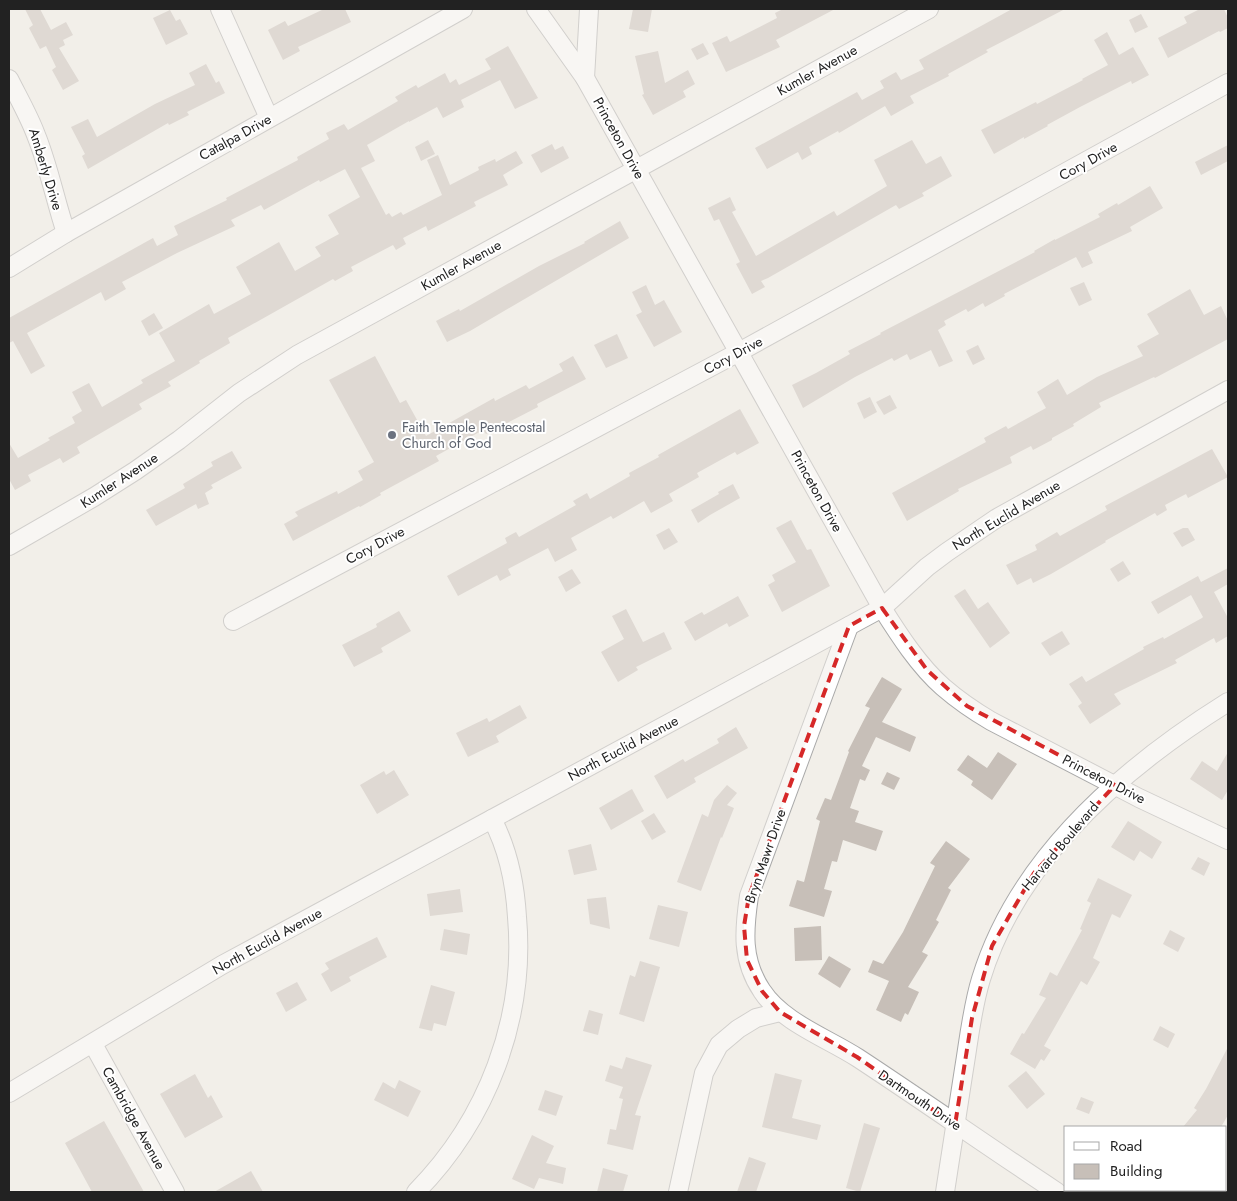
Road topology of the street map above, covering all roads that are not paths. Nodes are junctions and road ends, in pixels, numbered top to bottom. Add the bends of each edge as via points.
1 (220, 9) edge
2 (463, 9) edge
3 (536, 9) edge
4 (589, 9) edge
5 (929, 9) edge
6 (585, 78) junction
7 (9, 79) edge
8 (1228, 83) edge
9 (269, 118) junction
10 (636, 169) junction
11 (66, 233) junction
12 (9, 268) edge
13 (739, 352) junction
14 (1228, 390) edge
15 (11, 539) edge
16 (882, 608) junction
17 (233, 621) dead end
18 (849, 626) junction
19 (1228, 702) edge
20 (1115, 785) junction
21 (492, 819) junction
22 (1228, 840) edge
23 (780, 1012) junction
24 (92, 1044) junction
25 (9, 1093) edge
26 (956, 1125) junction
27 (175, 1192) edge
28 (416, 1192) edge
29 (678, 1192) edge
30 (945, 1192) edge
31 (1057, 1192) edge

1 - 9 street
2 - 9 street, Catalpa Drive
3 - 6 street, Princeton Drive
4 - 6 street
5 - 10 street, Kumler Avenue
6 - 10 street, Princeton Drive
7 - 11 street, Amberly Drive via 37,136
8 - 13 street, Cory Drive
9 - 11 street, Catalpa Drive
10 - 13 street, Princeton Drive
10 - 15 street, Kumler Avenue via 297,355 94,497
11 - 12 street, Catalpa Drive
13 - 16 street, Princeton Drive
13 - 17 street, Cory Drive
14 - 16 street, North Euclid Avenue via 989,522 928,566
16 - 18 street, North Euclid Avenue
16 - 20 street, Princeton Drive via 927,670 967,706
18 - 21 street, North Euclid Avenue
18 - 23 street, Bryn Mawr Drive via 749,896 744,926 747,960 762,991
19 - 20 street, Harvard Boulevard
20 - 22 street, Princeton Drive
20 - 26 street, Harvard Boulevard via 1085,813 1034,873 992,946 972,1018
21 - 24 street, North Euclid Avenue via 222,965
21 - 28 street via 502,837 516,903 519,952 512,1012 493,1075 477,1111 456,1145
23 - 26 street, Dartmouth Drive via 856,1057
23 - 29 street via 756,1018 719,1045 704,1073
24 - 25 street, North Euclid Avenue
24 - 27 street, Cambridge Avenue
26 - 30 street, Harvard Boulevard
26 - 31 street, Dartmouth Drive

